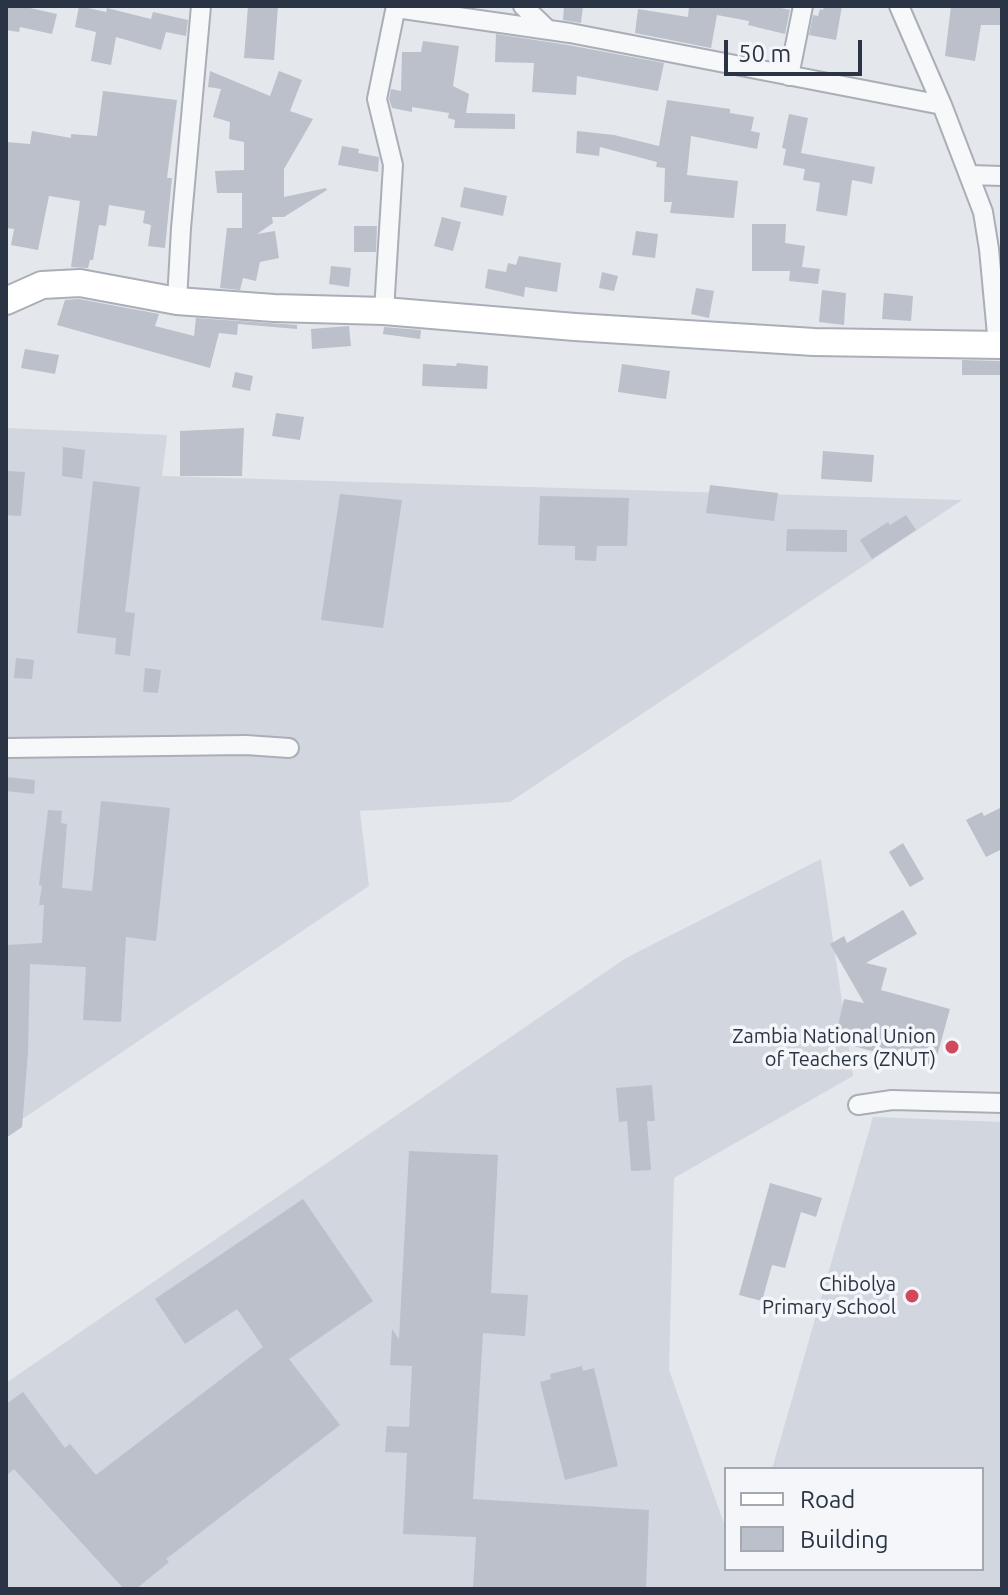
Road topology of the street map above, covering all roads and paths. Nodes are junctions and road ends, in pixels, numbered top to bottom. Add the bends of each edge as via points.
1 (201, 6) edge
2 (523, 6) edge
3 (803, 6) edge
4 (899, 6) edge
5 (396, 7) edge
6 (548, 29) junction
7 (789, 76) junction
8 (942, 105) junction
9 (970, 175) junction
10 (1002, 176) edge
11 (6, 301) edge
12 (177, 301) junction
13 (384, 311) junction
14 (1000, 345) edge
15 (6, 748) edge
16 (289, 748) dead end
17 (1002, 1103) edge
18 (858, 1105) dead end

1 - 12 street
2 - 6 street
3 - 7 street
4 - 8 street
5 - 6 street
5 - 13 street via 377,99 393,165
6 - 7 street
7 - 8 street
8 - 9 street
9 - 10 street
9 - 14 street via 983,212
11 - 12 street via 42,285 71,283
12 - 13 street
13 - 14 street via 814,342
15 - 16 street
17 - 18 street via 892,1100

